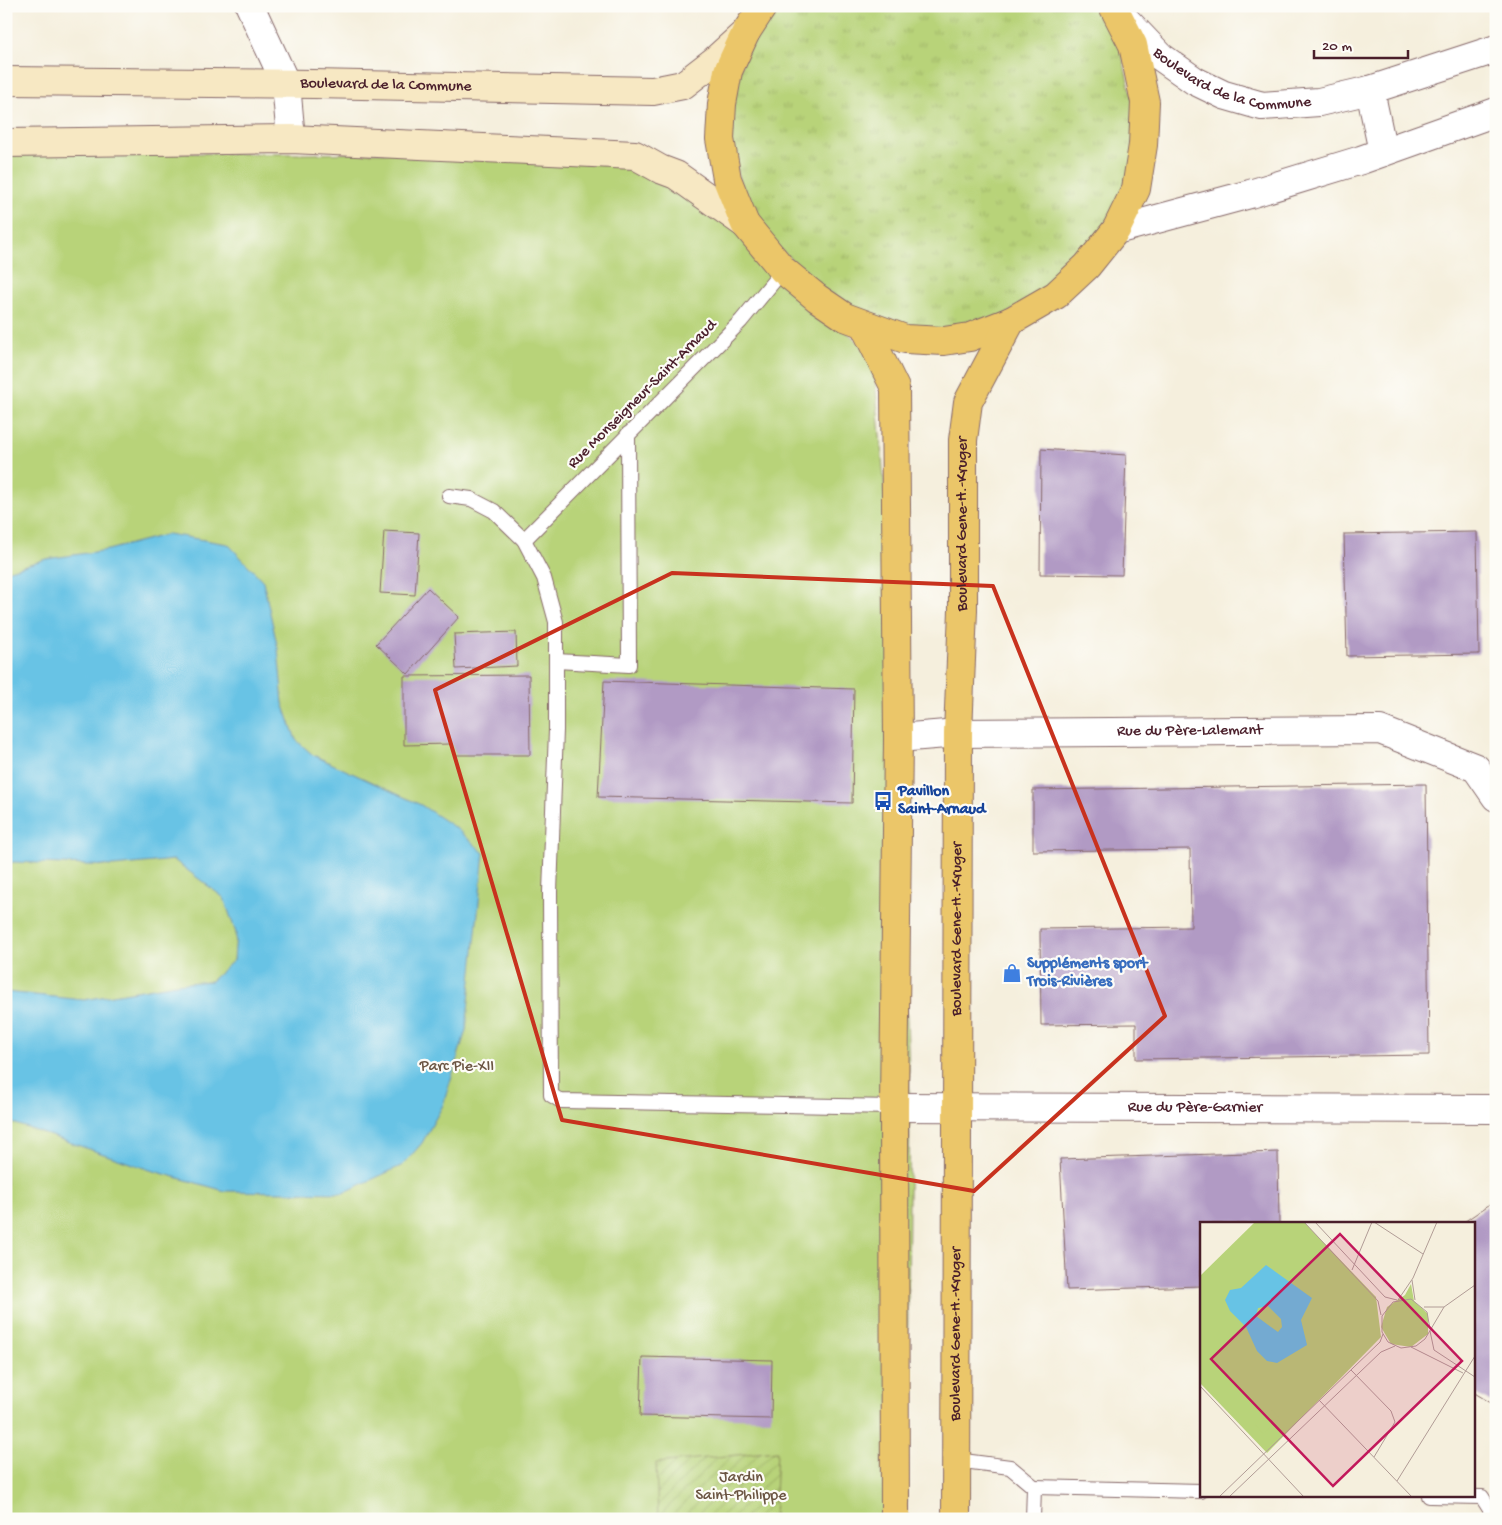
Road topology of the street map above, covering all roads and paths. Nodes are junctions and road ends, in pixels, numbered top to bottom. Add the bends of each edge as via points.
1 (250, 6) edge
2 (763, 6) edge
3 (1113, 6) edge
4 (744, 19) edge
5 (1496, 49) edge
6 (6, 81) edge
7 (286, 84) junction
8 (1370, 90) junction
9 (1496, 112) edge
10 (291, 139) junction
11 (6, 143) edge
12 (1383, 152) junction
13 (745, 224) junction
14 (1116, 230) junction
15 (783, 270) junction
16 (1011, 321) junction
17 (864, 325) junction
18 (628, 434) junction
19 (449, 496) dead end
20 (524, 540) junction
21 (556, 661) junction
22 (958, 733) junction
23 (898, 738) junction
24 (1496, 797) edge
25 (894, 1107) junction
26 (957, 1108) junction
27 (1496, 1108) edge
28 (956, 1460) junction
29 (1034, 1487) junction
30 (1200, 1491) edge
31 (1474, 1498) edge
32 (895, 1519) edge
33 (956, 1519) edge
34 (1033, 1519) edge
35 (1496, 1519) edge

1 - 7 street
2 - 4 main road
3 - 8 street, Boulevard de la Commune via 1161,57 1195,81 1224,95 1262,106 1319,102
3 - 14 main road via 1132,45 1145,102 1136,189
4 - 7 main road, Boulevard de la Commune via 714,61 683,85 653,91
4 - 13 main road via 728,70 720,139 727,179
5 - 8 street, Boulevard de la Commune
6 - 7 main road, Boulevard de la Commune
7 - 10 street
8 - 12 street
9 - 12 street
10 - 11 main road
10 - 13 main road via 635,155 676,175
12 - 14 street via 1250,194
13 - 15 main road
14 - 16 main road via 1087,266 1056,295
15 - 17 main road via 817,298
15 - 18 lane, Rue Monseigneur-Saint-Arnaud via 741,321
16 - 17 main road via 970,337 944,341 905,339
16 - 22 main road, Boulevard Gene-H.-Kruger via 968,402 963,440
17 - 23 main road via 895,388
18 - 20 lane, Rue Monseigneur-Saint-Arnaud
18 - 21 lane via 629,665
19 - 20 lane via 471,499 494,511
20 - 21 lane via 544,578 556,622
21 - 25 lane via 550,892 551,1094 561,1101
22 - 23 street, Rue du Père-Lalemant
22 - 24 street, Rue du Père-Lalemant via 1380,730 1476,768
22 - 26 main road, Boulevard Gene-H.-Kruger
23 - 25 main road
25 - 26 street, Rue du Père-Garnier
25 - 32 main road
26 - 27 street, Rue du Père-Garnier
26 - 28 main road, Boulevard Gene-H.-Kruger
28 - 29 lane via 1010,1467
28 - 33 main road, Boulevard Gene-H.-Kruger
29 - 30 lane
29 - 34 lane
31 - 35 lane via 1482,1498

